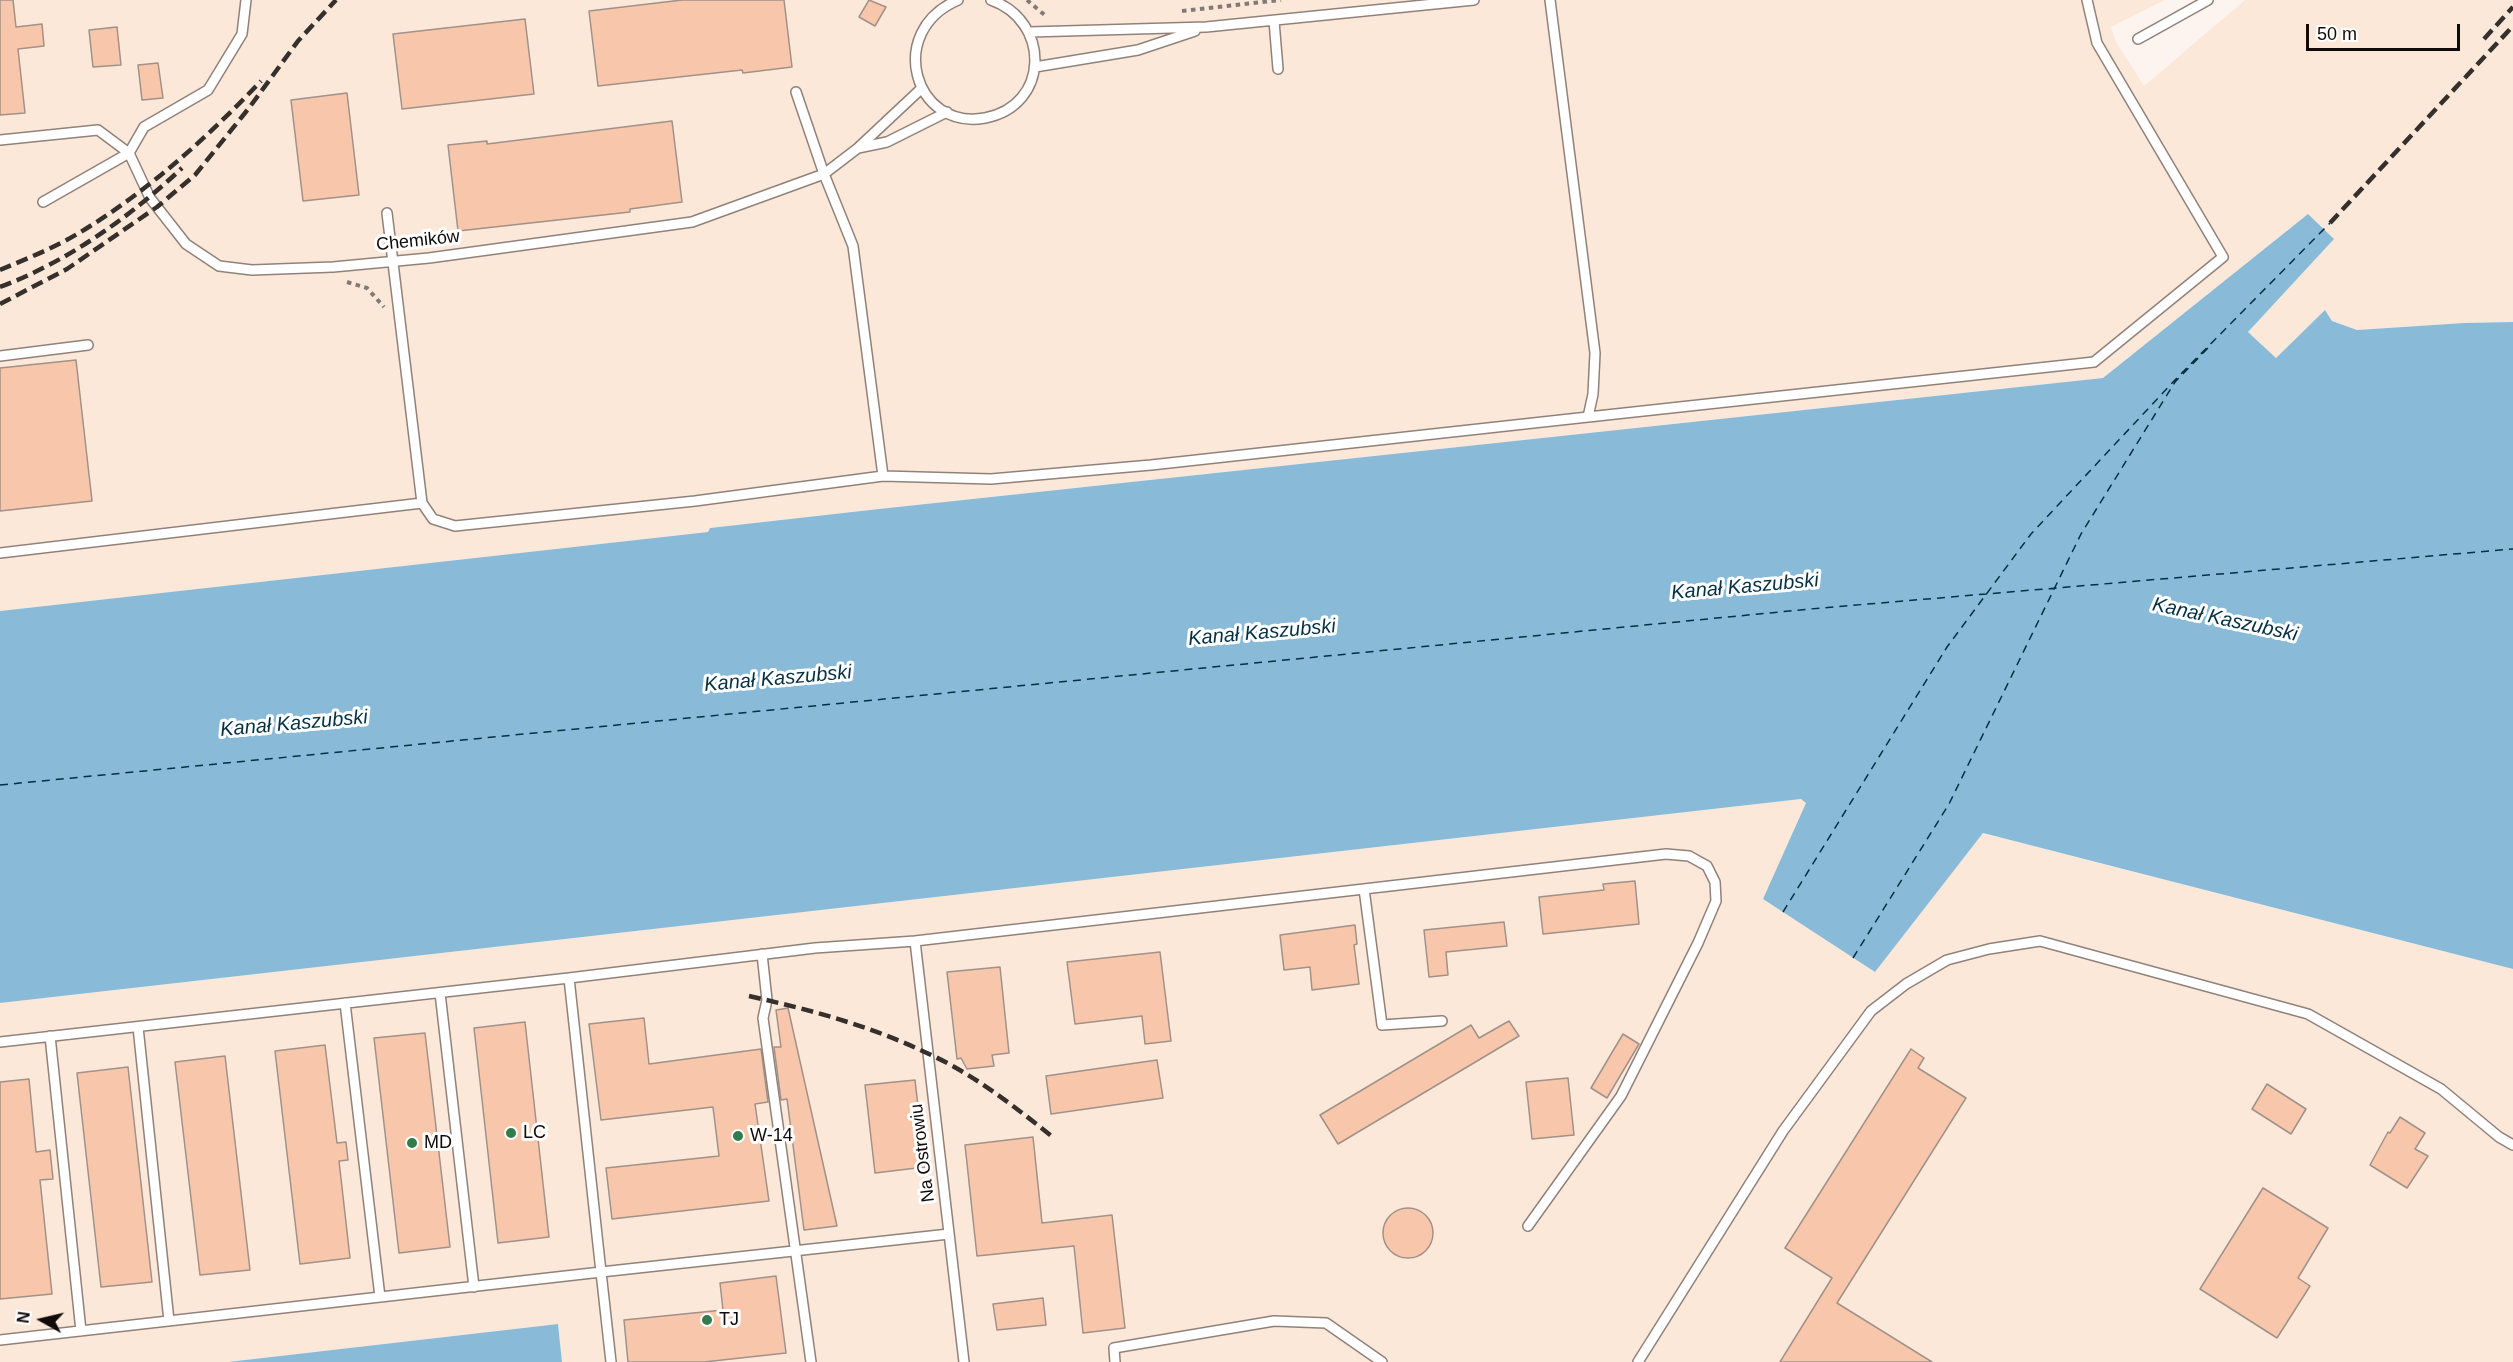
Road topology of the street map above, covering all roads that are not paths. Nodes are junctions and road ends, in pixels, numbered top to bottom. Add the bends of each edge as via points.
1 (246, 0) edge
2 (958, 0) edge
3 (991, 0) edge
4 (1473, 0) edge
5 (1550, 0) edge
6 (2087, 0) edge
7 (2208, 0) edge
8 (946, 3) edge
9 (1274, 21) junction
10 (1206, 27) junction
11 (1030, 32) junction
12 (2138, 39) dead end
13 (1035, 67) junction
14 (1278, 69) dead end
15 (922, 88) junction
16 (796, 92) dead end
17 (947, 112) junction
18 (0, 140) edge
19 (858, 148) junction
20 (129, 153) junction
21 (824, 174) junction
22 (43, 202) dead end
23 (387, 213) dead end
24 (392, 261) junction
25 (88, 345) dead end
26 (0, 356) edge
27 (1588, 417) junction
28 (883, 476) junction
29 (422, 503) junction
30 (0, 553) edge
31 (1364, 889) junction
32 (915, 941) junction
33 (762, 954) junction
34 (569, 978) junction
35 (440, 993) junction
36 (345, 1004) junction
37 (1442, 1021) dead end
38 (138, 1026) junction
39 (50, 1036) junction
40 (0, 1042) edge
41 (2513, 1145) edge
42 (1528, 1226) dead end
43 (949, 1234) junction
44 (797, 1251) junction
45 (601, 1272) junction
46 (474, 1287) junction
47 (380, 1297) junction
48 (169, 1321) junction
49 (81, 1331) junction
50 (0, 1340) edge
51 (611, 1362) edge
52 (811, 1362) edge
53 (964, 1362) edge
54 (1115, 1362) edge
55 (1382, 1362) edge
56 (1638, 1362) edge

1 - 20 lane via 242,34 208,90 144,127
2 - 8 lane
3 - 11 lane via 1012,11
4 - 9 lane
5 - 27 lane via 1595,353
6 - 27 lane via 2097,43 2223,257 2094,362
7 - 12 lane
8 - 15 lane via 920,33 915,51
9 - 10 lane
9 - 14 lane
10 - 11 lane
10 - 13 lane via 1138,50
11 - 13 lane
13 - 17 lane via 1029,86 1002,113 965,118
15 - 17 lane
15 - 19 lane
16 - 21 lane
17 - 19 lane, Chemików via 887,142
18 - 20 lane via 98,130
19 - 21 lane, Chemików
20 - 22 lane
20 - 24 lane, Chemików via 150,198 186,244 219,266 252,270
21 - 24 lane, Chemików via 692,222
21 - 28 lane via 853,246
23 - 24 lane
24 - 29 lane
25 - 26 lane
27 - 28 lane via 991,479
28 - 29 lane via 455,526 432,519
29 - 30 lane
31 - 32 lane
31 - 37 lane via 1382,1025
31 - 42 lane via 1666,854 1689,856 1707,866 1715,882 1716,901 1698,943 1621,1096
32 - 33 lane
32 - 43 lane, Na Ostrowiu
33 - 34 lane
33 - 44 lane via 767,1000 763,1018
34 - 35 lane
34 - 45 lane
35 - 36 lane
35 - 46 lane
36 - 38 lane
36 - 47 lane
38 - 39 lane
38 - 48 lane
39 - 40 lane
39 - 49 lane
41 - 56 lane via 2442,1089 2308,1014 2040,941 1989,949 1947,960 1871,1011 1783,1131
43 - 44 lane
43 - 53 lane, Na Ostrowiu
44 - 45 lane
44 - 52 lane
45 - 46 lane
45 - 51 lane
46 - 47 lane
47 - 48 lane
48 - 49 lane
49 - 50 lane
54 - 55 lane via 1113,1348 1274,1321 1326,1323

